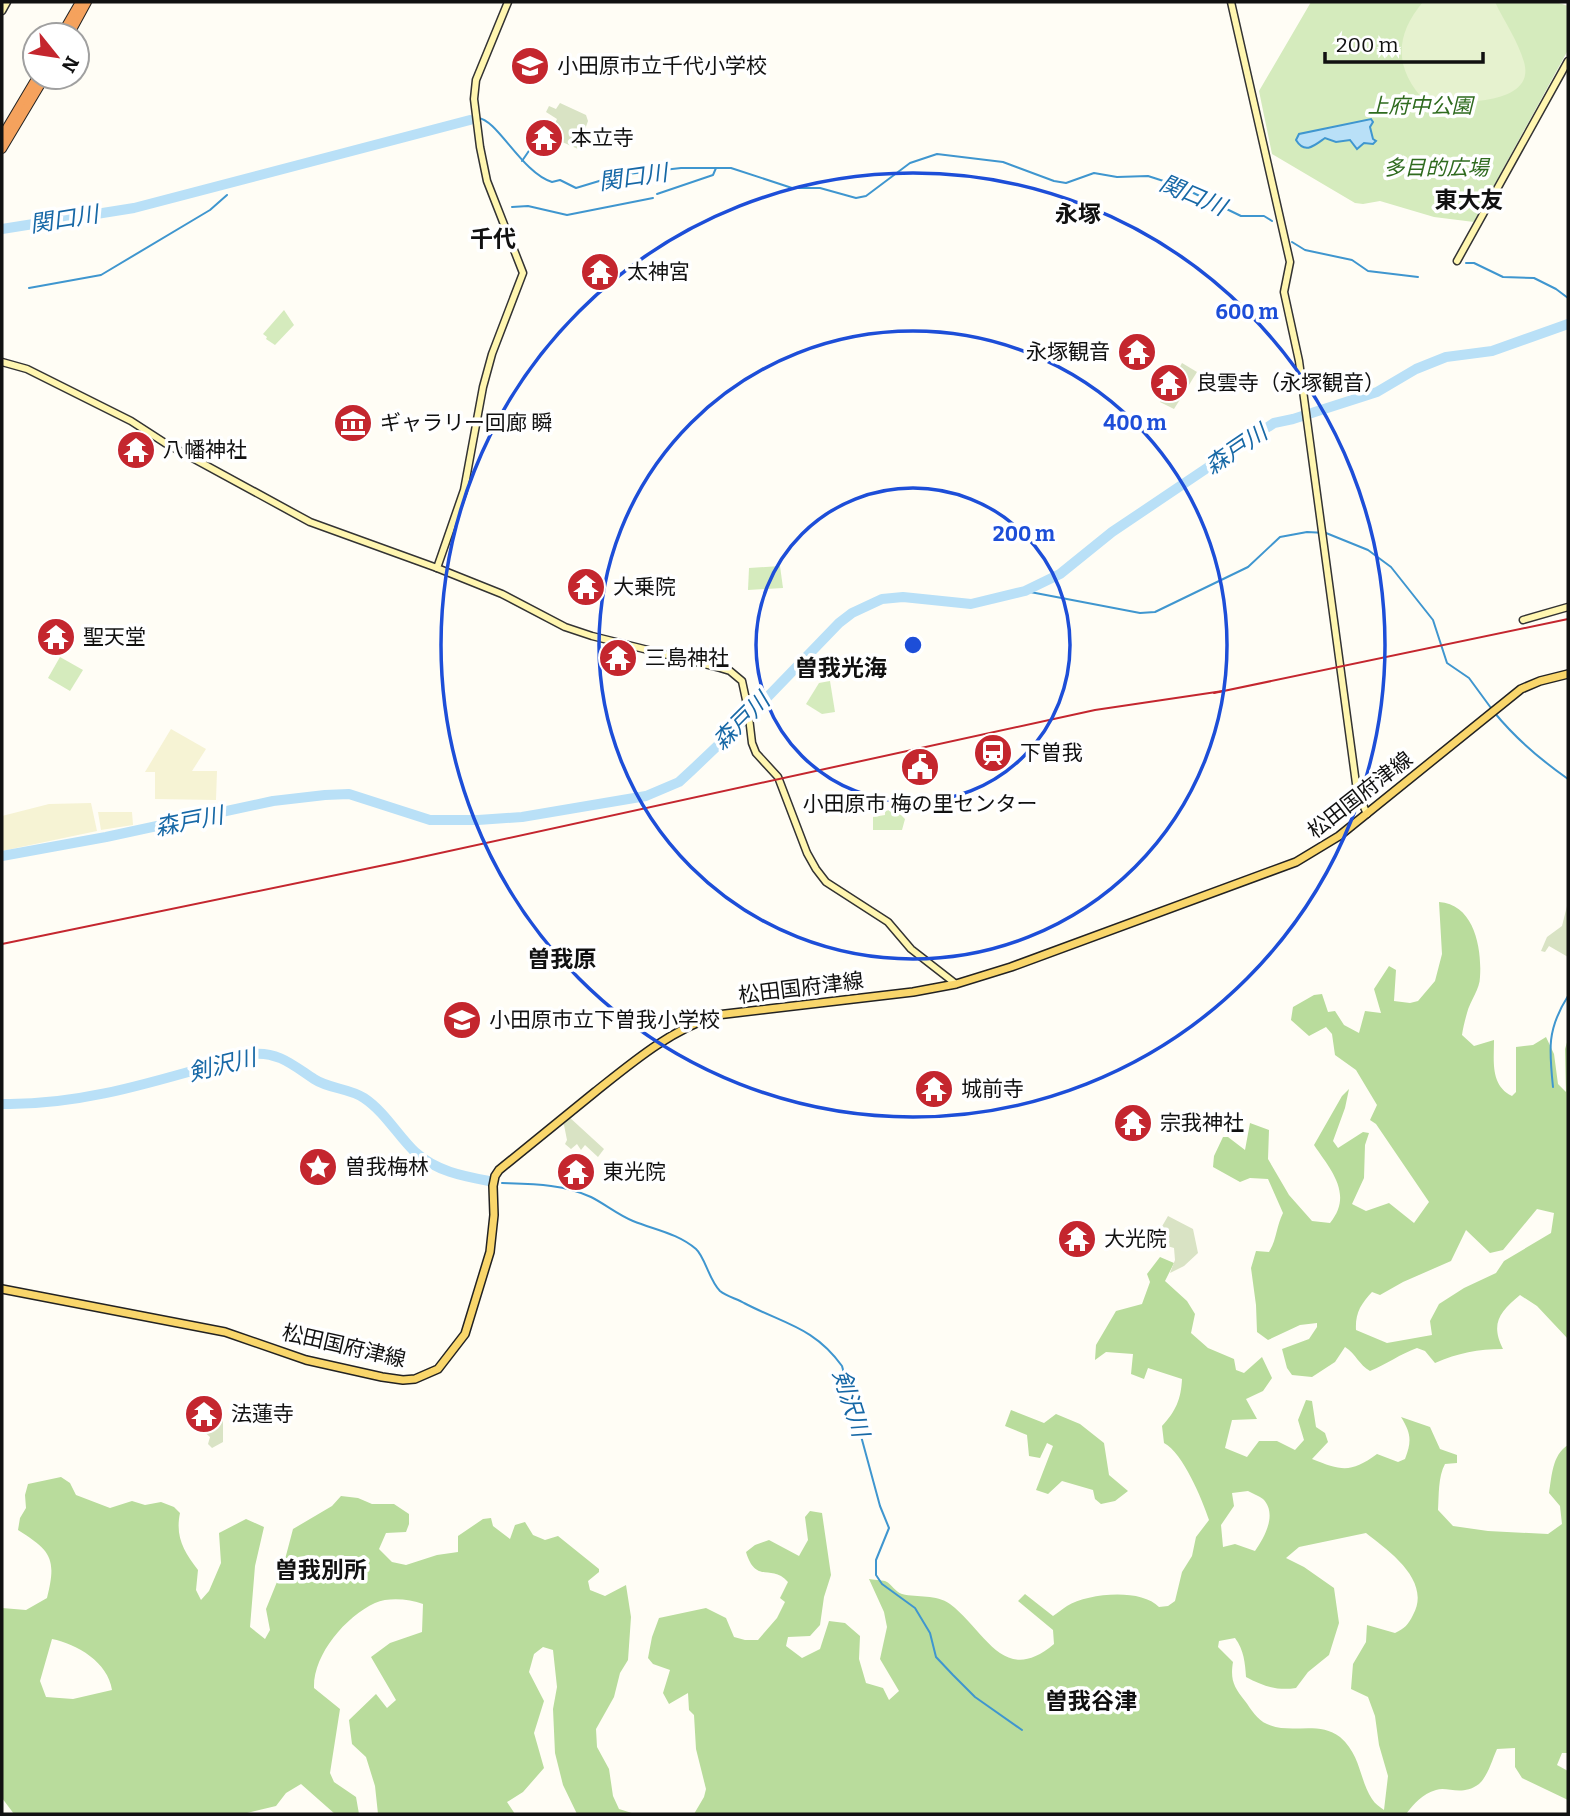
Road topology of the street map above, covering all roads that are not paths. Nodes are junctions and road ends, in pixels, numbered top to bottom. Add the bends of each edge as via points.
1 (7, 2) edge
2 (80, 2) edge
3 (87, 2) edge
4 (508, 2) edge
5 (1231, 2) edge
6 (2, 11) edge
7 (69, 21) edge
8 (77, 21) edge
9 (1568, 61) edge
10 (29, 91) edge
11 (37, 91) edge
12 (2, 136) edge
13 (2, 149) edge
14 (1457, 261) dead end
15 (2, 362) edge
16 (437, 568) junction
17 (1568, 607) edge
18 (1523, 620) dead end
19 (1568, 674) edge
20 (1367, 814) junction
21 (957, 984) junction
22 (2, 1289) edge

1 - 6 street
2 - 7 highway
3 - 8 highway
4 - 16 street via 476,80 474,99 487,181 523,273 492,354 464,490
5 - 20 street via 1288,254 1290,271 1284,292 1306,415 1357,791
9 - 14 street
10 - 12 highway
11 - 13 highway
15 - 16 street via 27,369 131,421 317,526
16 - 21 street via 502,594 565,627 730,671 742,681 756,753 778,777 816,869 826,882 888,922 911,949
17 - 18 street
19 - 20 main road, 松田国府津線 via 1521,689
20 - 21 main road, 松田国府津線 via 1296,862
21 - 22 main road, 松田国府津線 via 716,1015 687,1026 635,1058 495,1175 493,1234 475,1304 465,1334 431,1374 403,1380 382,1377 306,1360 225,1332

